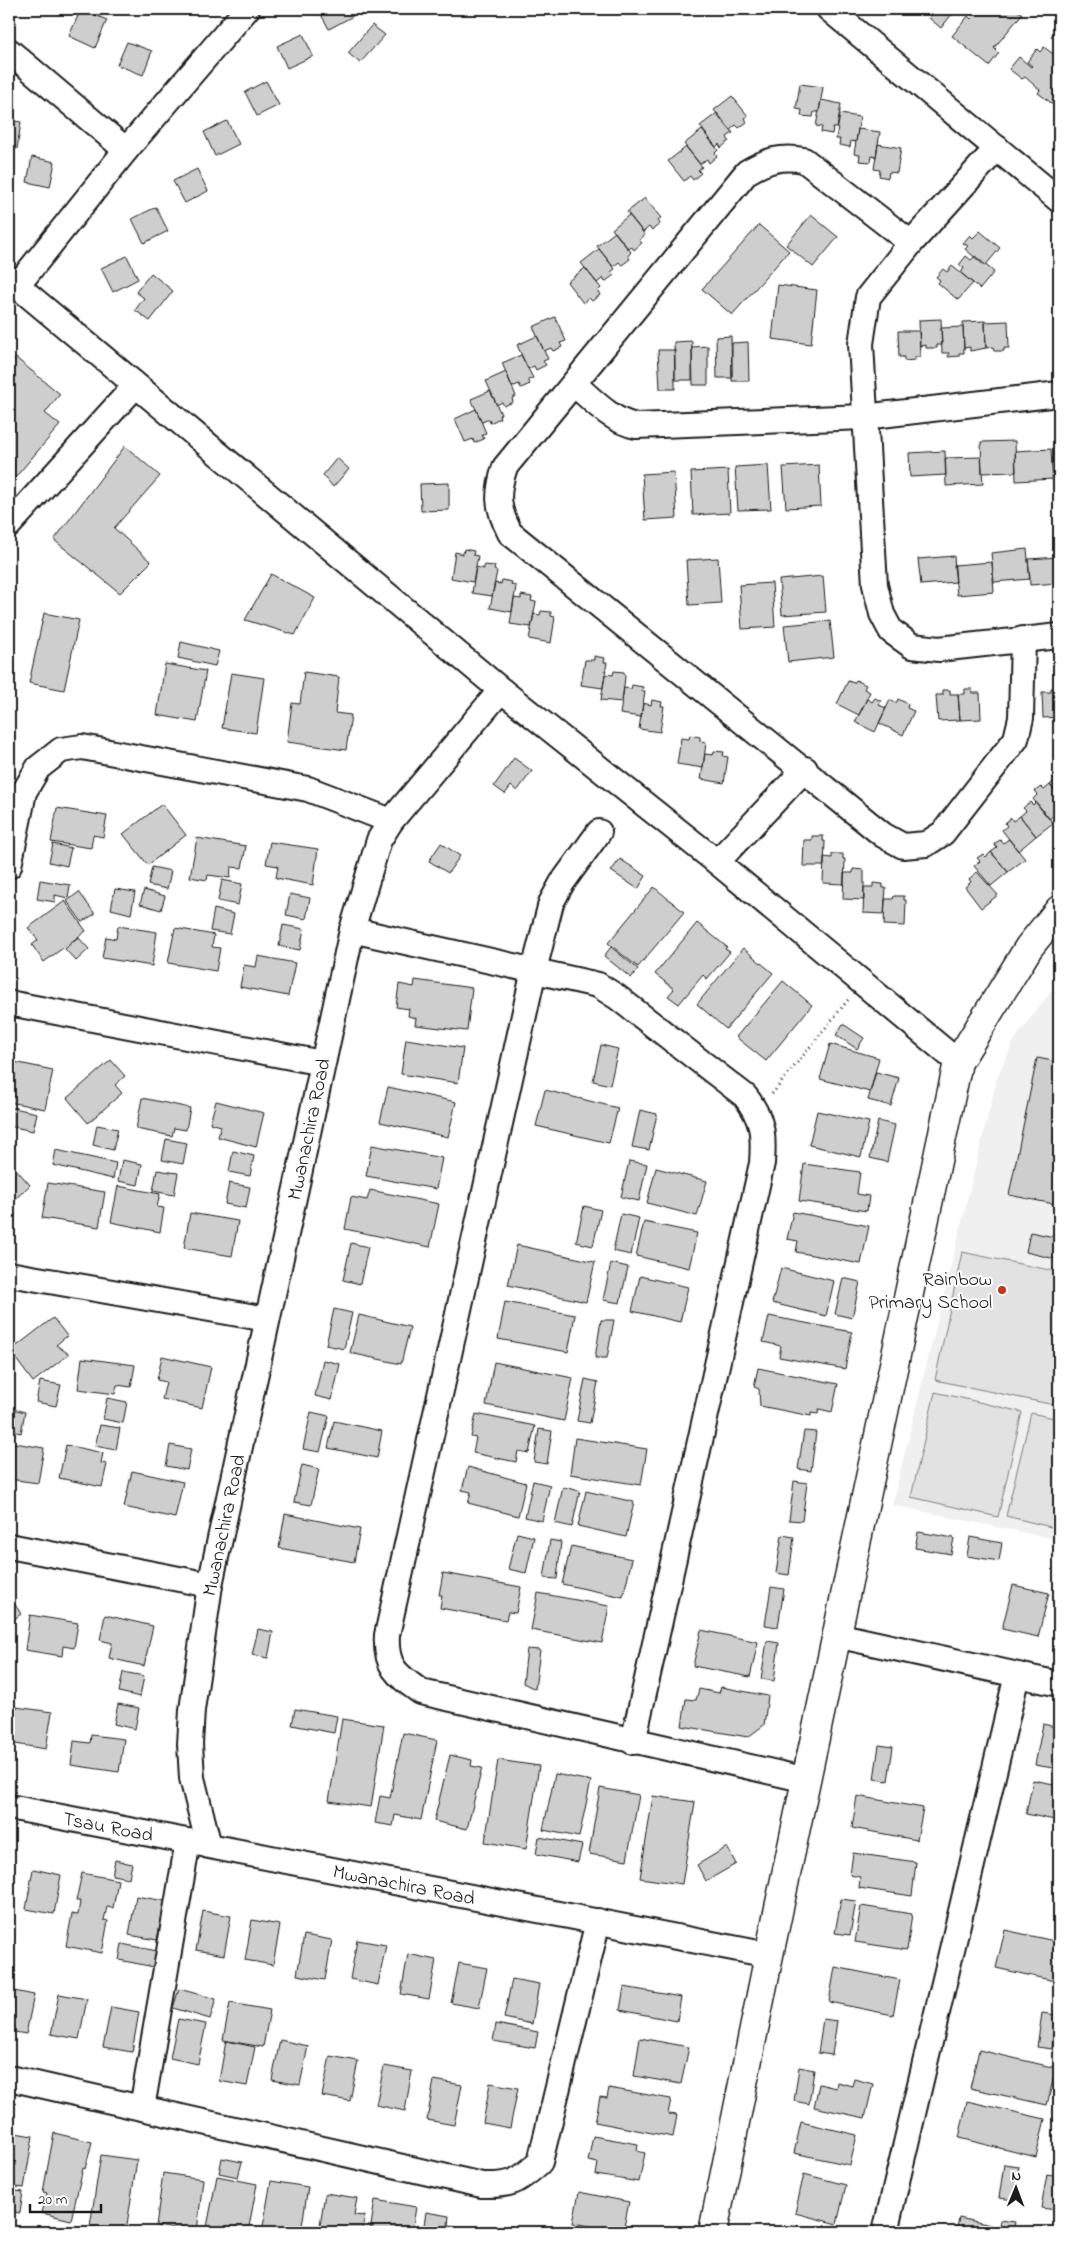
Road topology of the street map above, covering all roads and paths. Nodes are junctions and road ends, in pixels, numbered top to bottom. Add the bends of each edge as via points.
1 (247, 9) edge
2 (829, 9) edge
3 (9, 51) edge
4 (997, 148) junction
5 (126, 150) junction
6 (1059, 200) edge
7 (912, 243) junction
8 (13, 282) edge
9 (574, 384) junction
10 (135, 386) junction
11 (1059, 394) edge
12 (864, 417) junction
13 (9, 524) edge
14 (1059, 636) edge
15 (1023, 639) junction
16 (501, 690) junction
17 (805, 770) junction
18 (390, 821) junction
19 (599, 832) dead end
20 (717, 862) junction
21 (9, 866) edge
22 (1059, 910) edge
23 (352, 930) junction
24 (534, 970) junction
25 (862, 983) junction
26 (9, 1003) edge
27 (958, 1062) junction
28 (322, 1063) junction
29 (758, 1112) junction
30 (9, 1274) edge
31 (267, 1320) junction
32 (9, 1546) edge
33 (210, 1585) junction
34 (836, 1635) junction
35 (1017, 1675) junction
36 (1059, 1684) edge
37 (633, 1742) junction
38 (807, 1780) junction
39 (9, 1807) edge
40 (198, 1844) junction
41 (598, 1921) junction
42 (769, 1955) junction
43 (9, 2078) edge
44 (142, 2108) junction
45 (715, 2232) edge
46 (885, 2232) edge

1 - 5 street
2 - 4 street
3 - 5 street
4 - 6 street
4 - 7 street
5 - 8 street
7 - 9 street via 804,160 787,157 767,160 747,172
7 - 12 street via 868,296 861,344
8 - 10 street
9 - 12 street via 613,417 636,426
9 - 17 street via 505,467 500,482 499,507 510,533
10 - 13 street
10 - 16 street
11 - 12 street
12 - 15 street via 875,585 882,614 891,631 912,646 939,649
14 - 15 street
15 - 17 street via 1021,718 1016,739 943,833 926,844 903,846 883,835
16 - 18 street, Mwanachira Road
16 - 20 street
17 - 20 street
18 - 21 street via 308,789 82,747 61,750 38,768 24,792
18 - 23 street, Mwanachira Road via 379,840
19 - 24 street via 551,903
20 - 25 street
22 - 27 street via 1029,947
23 - 24 street
23 - 28 street, Mwanachira Road
24 - 29 street via 598,986 617,997 745,1096
24 - 37 street via 387,1635 386,1652 392,1668 421,1692
25 - 27 street
25 - 29 path
26 - 28 street
27 - 34 street
28 - 31 street, Mwanachira Road
29 - 37 street via 764,1136 762,1162
30 - 31 street
31 - 33 street, Mwanachira Road
32 - 33 street
33 - 40 street, Mwanachira Road via 190,1744
34 - 35 street
34 - 38 street
35 - 36 street
35 - 46 street
37 - 38 street
38 - 42 street
39 - 40 street, Tsau Road
40 - 41 street, Mwanachira Road
40 - 44 street
41 - 42 street, Mwanachira Road
41 - 44 street via 540,2162 525,2176 505,2186 482,2185
42 - 45 street
43 - 44 street

